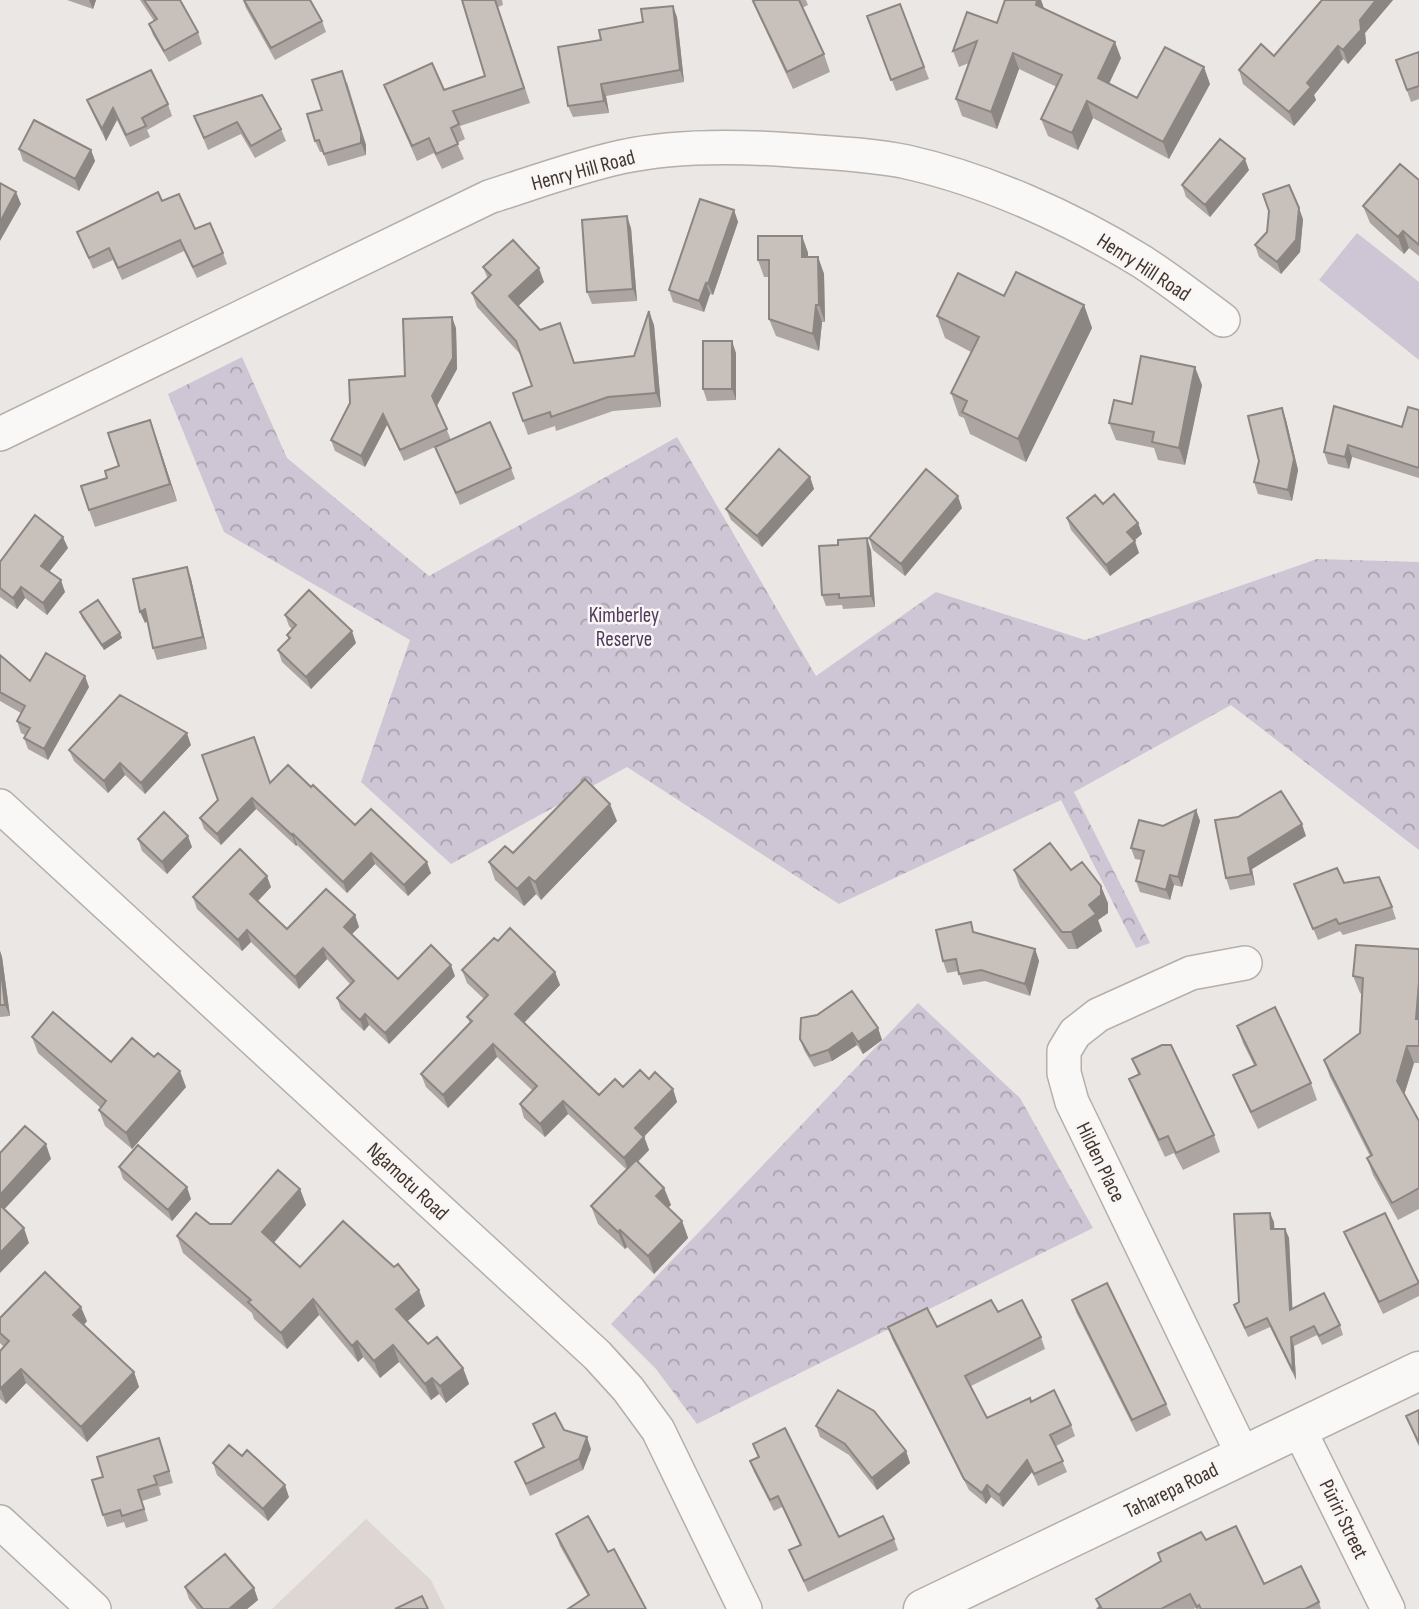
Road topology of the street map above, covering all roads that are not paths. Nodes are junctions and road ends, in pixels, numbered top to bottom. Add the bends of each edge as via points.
1 (1223, 320) dead end
2 (0, 435) edge
3 (0, 806) edge
4 (1245, 963) dead end
5 (1419, 1371) edge
6 (1299, 1429) junction
7 (1243, 1455) junction
8 (0, 1522) edge
9 (94, 1609) edge
10 (745, 1609) edge
11 (923, 1609) edge
12 (1388, 1609) edge

1 - 2 street, Henry Hill Road via 1143,262 1072,221 954,176 906,162 830,153 691,149 623,156 489,197
3 - 10 street, Ngamotu Road via 597,1355 658,1430
4 - 7 street, Hilden Place via 1191,973 1098,1015 1075,1033 1064,1051 1072,1101
5 - 6 street, Taharepa Road
6 - 7 street, Taharepa Road
6 - 12 street, Pūriri Street
7 - 11 street, Taharepa Road
8 - 9 street

